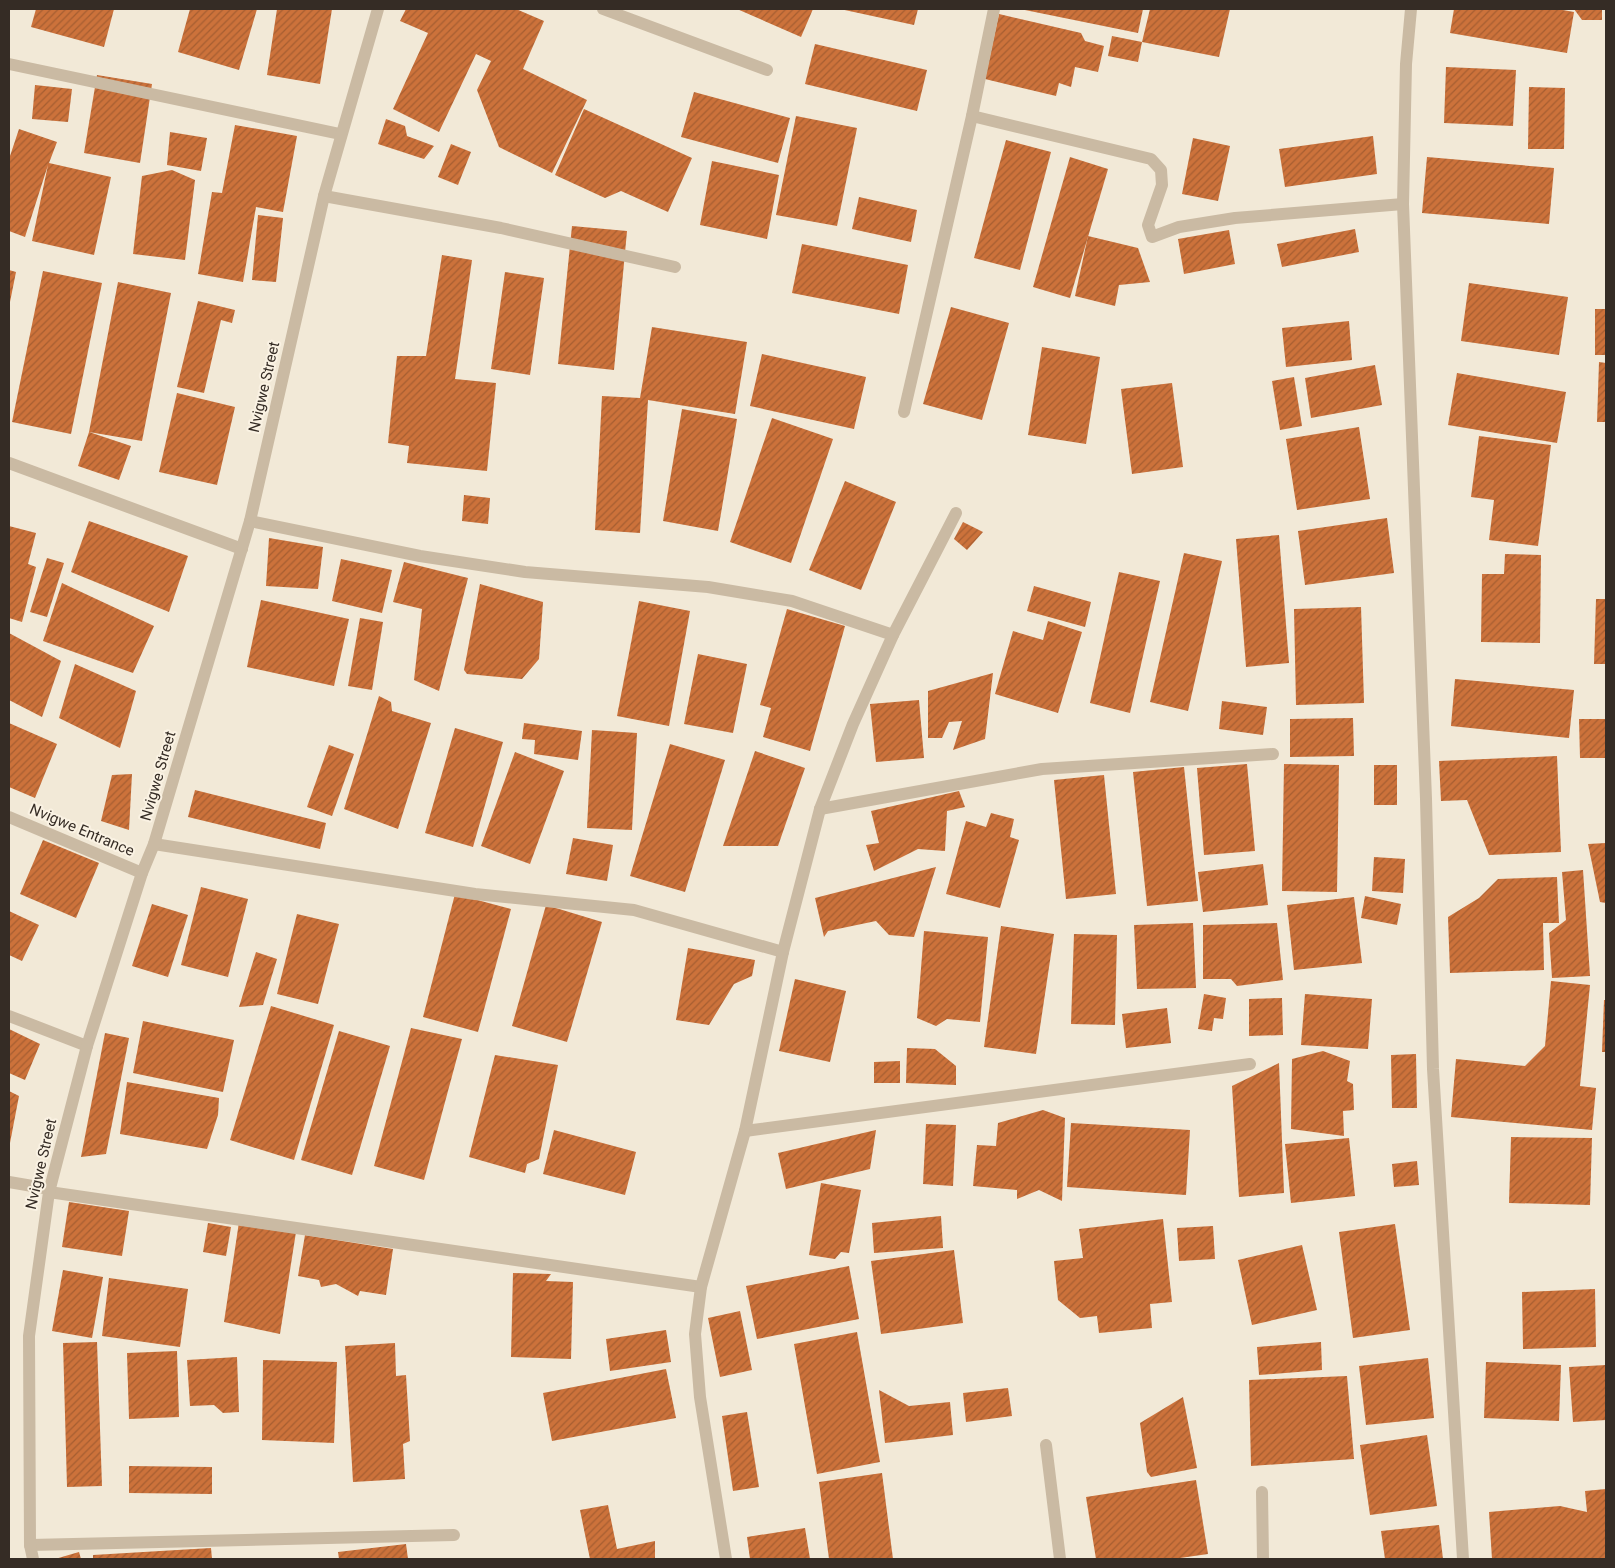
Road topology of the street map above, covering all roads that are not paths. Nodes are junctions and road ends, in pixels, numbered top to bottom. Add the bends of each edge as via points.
1 (378, 9) edge
2 (603, 9) edge
3 (994, 9) edge
4 (1411, 9) edge
5 (9, 64) edge
6 (767, 70) dead end
7 (972, 116) junction
8 (340, 134) junction
9 (324, 196) junction
10 (1403, 204) junction
11 (675, 267) dead end
12 (904, 412) dead end
13 (9, 463) edge
14 (956, 514) dead end
15 (250, 521) junction
16 (242, 550) junction
17 (893, 635) junction
18 (1273, 754) dead end
19 (820, 809) junction
20 (9, 817) edge
21 (154, 844) junction
22 (142, 873) junction
23 (783, 952) junction
24 (9, 1016) edge
25 (86, 1046) junction
26 (1250, 1064) dead end
27 (745, 1131) junction
28 (9, 1182) edge
29 (50, 1190) junction
30 (702, 1287) junction
31 (1046, 1444) dead end
32 (1262, 1492) dead end
33 (454, 1535) dead end
34 (30, 1546) junction
35 (33, 1559) edge
36 (726, 1559) edge
37 (1060, 1559) edge
38 (1263, 1559) edge
39 (1463, 1559) edge

1 - 8 street, Nvigwe Street
2 - 6 street
3 - 7 street
4 - 10 street via 1406,64
5 - 8 street
7 - 10 street via 1152,160 1161,170 1162,185 1148,225 1152,237 1179,227 1235,218
7 - 12 street
8 - 9 street, Nvigwe Street
9 - 11 street via 501,228
9 - 15 street, Nvigwe Street
10 - 39 street via 1433,1069
13 - 16 street
14 - 17 street
15 - 16 street, Nvigwe Street
15 - 17 street via 420,556 525,572 708,587 792,601
16 - 21 street, Nvigwe Street
17 - 19 street
18 - 19 street via 1042,769
19 - 23 street
20 - 22 street, Nvigwe Entrance
21 - 22 street, Nvigwe Street
21 - 23 street via 475,894 634,910
22 - 25 street, Nvigwe Street
23 - 27 street
24 - 25 street
25 - 29 street, Nvigwe Street
26 - 27 street
27 - 30 street
28 - 29 street
29 - 30 street
29 - 34 street, Nvigwe Street via 29,1336
30 - 36 street via 695,1334
31 - 37 street
32 - 38 street
33 - 34 street
34 - 35 street, Nvigwe Street

